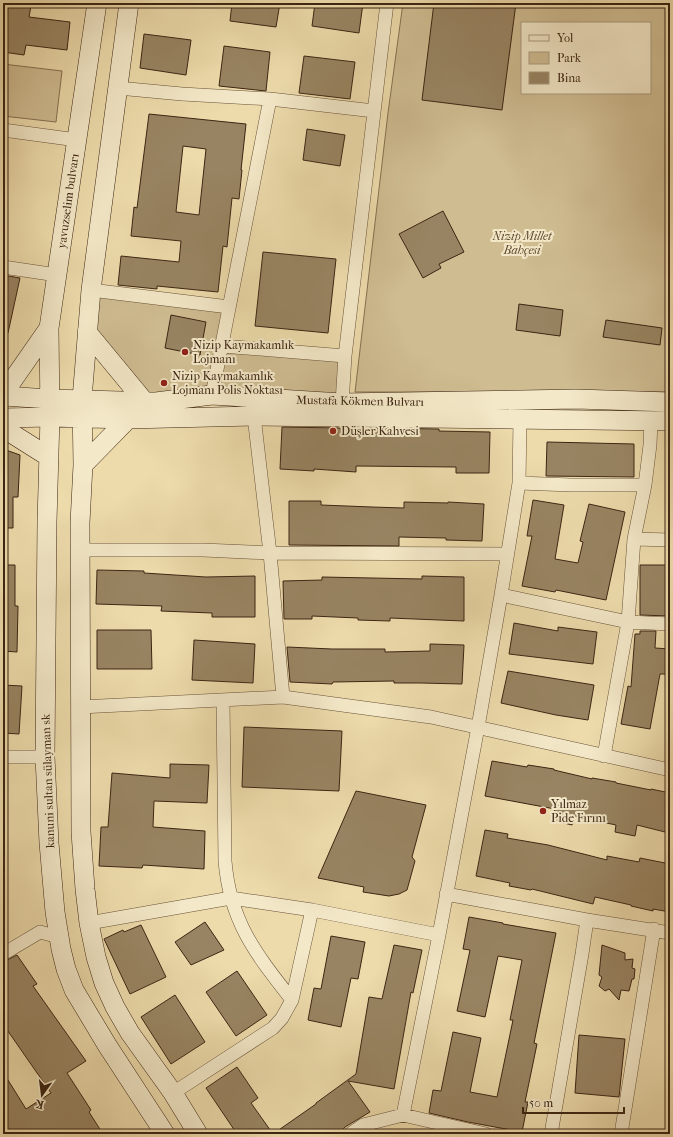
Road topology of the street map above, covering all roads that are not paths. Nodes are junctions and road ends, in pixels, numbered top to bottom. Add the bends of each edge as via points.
1 (129, 3) edge
2 (387, 3) edge
3 (92, 4) edge
4 (118, 88) junction
5 (270, 100) junction
6 (374, 111) junction
7 (3, 130) edge
8 (76, 140) junction
9 (3, 267) edge
10 (56, 275) junction
11 (91, 290) junction
12 (229, 307) junction
13 (49, 328) junction
14 (87, 332) junction
15 (222, 346) junction
16 (345, 356) junction
17 (3, 395) edge
18 (212, 396) junction
19 (82, 399) junction
20 (144, 401) junction
21 (670, 402) edge
22 (342, 403) junction
23 (50, 408) junction
24 (254, 416) junction
25 (3, 418) edge
26 (84, 418) junction
27 (128, 419) junction
28 (520, 419) junction
29 (651, 421) junction
30 (670, 421) edge
31 (3, 428) edge
32 (49, 457) junction
33 (83, 465) junction
34 (520, 483) junction
35 (645, 485) junction
36 (634, 539) junction
37 (670, 540) edge
38 (81, 550) junction
39 (270, 553) junction
40 (507, 554) junction
41 (501, 595) junction
42 (628, 622) junction
43 (670, 624) edge
44 (283, 697) junction
45 (223, 700) junction
46 (80, 706) junction
47 (478, 726) junction
48 (604, 756) junction
49 (3, 757) edge
50 (45, 757) junction
51 (670, 770) edge
52 (446, 894) junction
53 (231, 898) junction
54 (312, 910) junction
55 (587, 920) junction
56 (89, 923) junction
57 (654, 929) junction
58 (670, 933) edge
59 (439, 935) junction
60 (59, 937) junction
61 (3, 954) edge
62 (292, 1000) junction
63 (172, 1094) junction
64 (403, 1115) junction
65 (366, 1130) edge
66 (165, 1134) edge
67 (198, 1134) edge
68 (350, 1134) edge
69 (486, 1134) edge
70 (551, 1134) edge
71 (621, 1134) edge

1 - 4 main road
2 - 6 street
3 - 8 main road, yavuzselim bulvarı
4 - 5 street
4 - 11 main road
5 - 6 street
5 - 12 street
6 - 16 street
7 - 8 street
8 - 10 main road, yavuzselim bulvarı
9 - 10 street
10 - 13 main road, yavuzselim bulvarı
11 - 12 street
11 - 14 main road
12 - 15 street
13 - 17 main road
13 - 23 main road, yavuzselim bulvarı
14 - 19 main road
14 - 20 main road
15 - 16 street
15 - 18 street
16 - 22 street
17 - 23 main road, Mustafa Kökmen Bulvarı
18 - 20 main road, Mustafa Kökmen Bulvarı
18 - 22 main road, Mustafa Kökmen Bulvarı
19 - 20 main road, Mustafa Kökmen Bulvarı
19 - 23 main road, Mustafa Kökmen Bulvarı
19 - 26 main road
21 - 22 main road, Mustafa Kökmen Bulvarı via 576,399
23 - 25 main road
23 - 26 main road, Mustafa Kökmen Bulvarı
23 - 32 main road, kanuni sultan sülayman sk
24 - 27 main road, Mustafa Kökmen Bulvarı
24 - 28 main road, Mustafa Kökmen Bulvarı
24 - 39 street
26 - 27 main road, Mustafa Kökmen Bulvarı
26 - 33 main road
27 - 33 main road
28 - 29 main road, Mustafa Kökmen Bulvarı
28 - 34 street
29 - 30 main road, Mustafa Kökmen Bulvarı
29 - 35 street
31 - 32 main road
32 - 50 main road, kanuni sultan sülayman sk
33 - 38 main road
34 - 35 street
34 - 40 street
35 - 36 street
36 - 37 street
36 - 42 street
38 - 39 street
38 - 46 main road
39 - 40 street
39 - 44 street
40 - 41 street
41 - 42 street
41 - 47 street
42 - 43 street
42 - 48 street
44 - 45 street
44 - 47 street
45 - 46 street
45 - 53 street via 225,861
46 - 56 main road via 81,832
47 - 48 street
47 - 52 street
48 - 51 street
49 - 50 street
50 - 60 main road, kanuni sultan sülayman sk via 49,843
52 - 55 street
52 - 59 street
53 - 54 street
53 - 56 street
53 - 62 street via 238,919 262,962
54 - 59 street
54 - 62 street
55 - 57 street
55 - 70 street
56 - 63 main road via 104,983 115,1007
57 - 58 street
57 - 71 street
59 - 64 street
60 - 61 street via 40,932
60 - 66 main road, kanuni sultan sülayman sk via 74,990
62 - 63 street via 273,1028
63 - 67 main road
64 - 65 street
64 - 69 street
65 - 68 street

